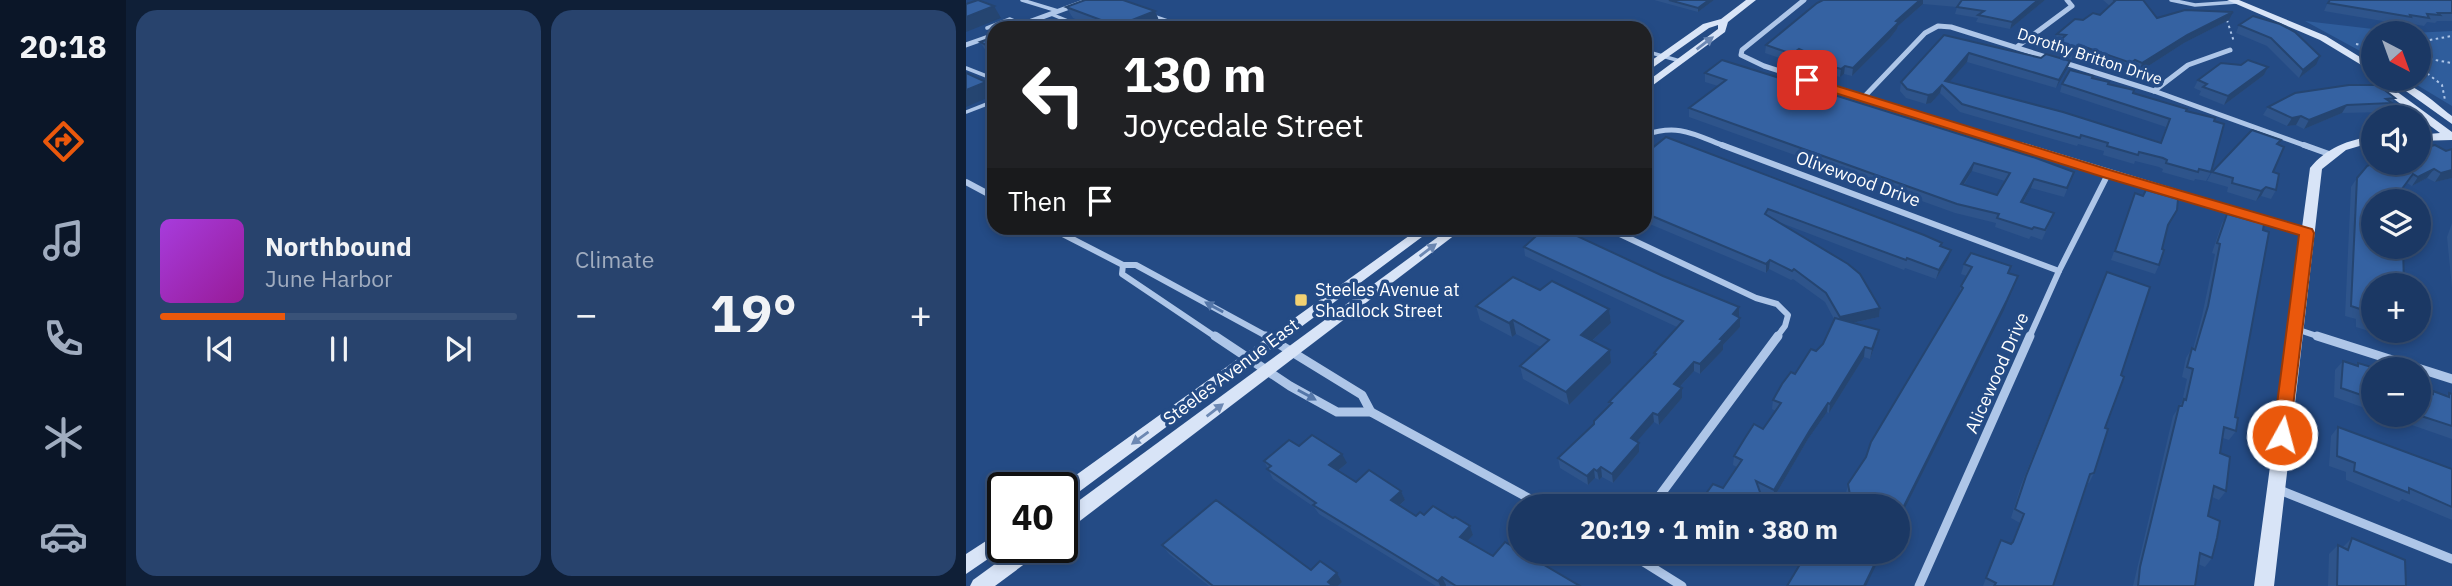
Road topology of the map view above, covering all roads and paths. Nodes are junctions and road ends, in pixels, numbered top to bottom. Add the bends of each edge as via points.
1 (1022, 0) edge
2 (1088, 0) edge
3 (1752, 0) edge
4 (1804, 0) edge
5 (2067, 0) edge
6 (2171, 0) edge
7 (1045, 2) edge
8 (2234, 4) edge
9 (1058, 11) junction
10 (1144, 13) edge
11 (1051, 14) junction
12 (1032, 21) edge
13 (1068, 21) edge
14 (1167, 21) edge
15 (1724, 21) junction
16 (2452, 36) edge
17 (987, 37) edge
18 (2431, 40) edge
19 (966, 45) edge
20 (2018, 46) junction
21 (2230, 50) joint
22 (1652, 53) edge
23 (1664, 56) junction
24 (2431, 59) edge
25 (1680, 61) junction
26 (2361, 62) edge
27 (2452, 63) edge
28 (1652, 65) edge
29 (966, 68) edge
30 (987, 76) edge
31 (2431, 77) edge
32 (1652, 83) edge
33 (2154, 91) junction
34 (2390, 91) edge
35 (2411, 91) edge
36 (1863, 98) junction
37 (987, 104) edge
38 (2445, 105) dead end
39 (966, 112) edge
40 (2431, 125) edge
41 (2438, 125) junction
42 (2452, 131) edge
43 (1652, 133) edge
44 (2431, 135) edge
45 (2361, 141) edge
46 (2329, 154) junction
47 (2108, 174) junction
48 (966, 182) edge
49 (987, 193) edge
50 (2307, 233) junction
51 (1065, 235) edge
52 (1418, 235) edge
53 (1449, 235) edge
54 (1622, 235) edge
55 (1123, 265) junction
56 (2059, 271) junction
57 (2295, 329) junction
58 (1274, 340) junction
59 (1292, 352) junction
60 (1250, 357) junction
61 (1269, 369) junction
62 (2452, 379) edge
63 (1371, 412) junction
64 (1078, 483) edge
65 (2276, 488) junction
66 (1521, 494) edge
67 (1661, 494) edge
68 (1078, 512) edge
69 (987, 550) edge
70 (2452, 559) edge
71 (1011, 563) edge
72 (1647, 564) edge
73 (966, 565) edge
74 (980, 586) edge
75 (1682, 586) edge
76 (1919, 586) edge
77 (2264, 586) edge

1 - 7 lane via 1034,5
2 - 9 street
3 - 15 main road
4 - 36 street via 1741,55
5 - 20 street via 2072,6
6 - 8 lane
7 - 9 lane
8 - 21 path via 2225,21 2235,39
8 - 26 main road via 2323,38
9 - 11 street
10 - 14 lane
11 - 12 street
11 - 13 lane
15 - 23 main road via 1706,26
25 -> 15 main road via 1722,30
16 - 18 path
17 - 19 street
20 - 33 street, Dorothy Britton Drive
20 - 36 street, Dorothy Britton Drive via 1938,26 1925,33
21 - 33 street via 2188,65
22 - 23 lane
23 - 25 lane
23 - 28 main road
24 - 27 path
25 - 32 main road
29 - 30 lane
31 - 38 path via 2444,88
33 - 46 street, Dorothy Britton Drive
34 - 41 main road
35 - 42 main road
36 - 47 street
37 - 39 lane
40 - 41 main road
41 - 42 main road
42 - 44 main road
43 - 56 street, Olivewood Drive via 1682,130
45 - 46 main road
46 - 50 main road via 2316,168
47 - 50 street
47 - 56 street, Alicewood Drive
48 - 49 street
50 - 57 main road
51 - 55 street
52 - 58 main road, Steeles Avenue East
59 -> 53 main road, Steeles Avenue East
54 - 67 street via 1777,304 1788,315 1785,326
58 -> 55 street via 1136,265
55 - 60 street via 1122,274
56 - 76 street, Alicewood Drive
57 - 62 street
57 - 65 main road
58 - 59 street
58 - 60 main road, Steeles Avenue East
59 - 61 main road, Steeles Avenue East
59 - 63 street via 1362,395
60 - 61 street
60 -> 64 main road, Steeles Avenue East
61 -> 63 street via 1337,412
68 -> 61 main road, Steeles Avenue East
63 - 66 street
65 - 70 street
65 - 77 main road
69 - 73 main road
71 - 74 main road
72 - 75 street

